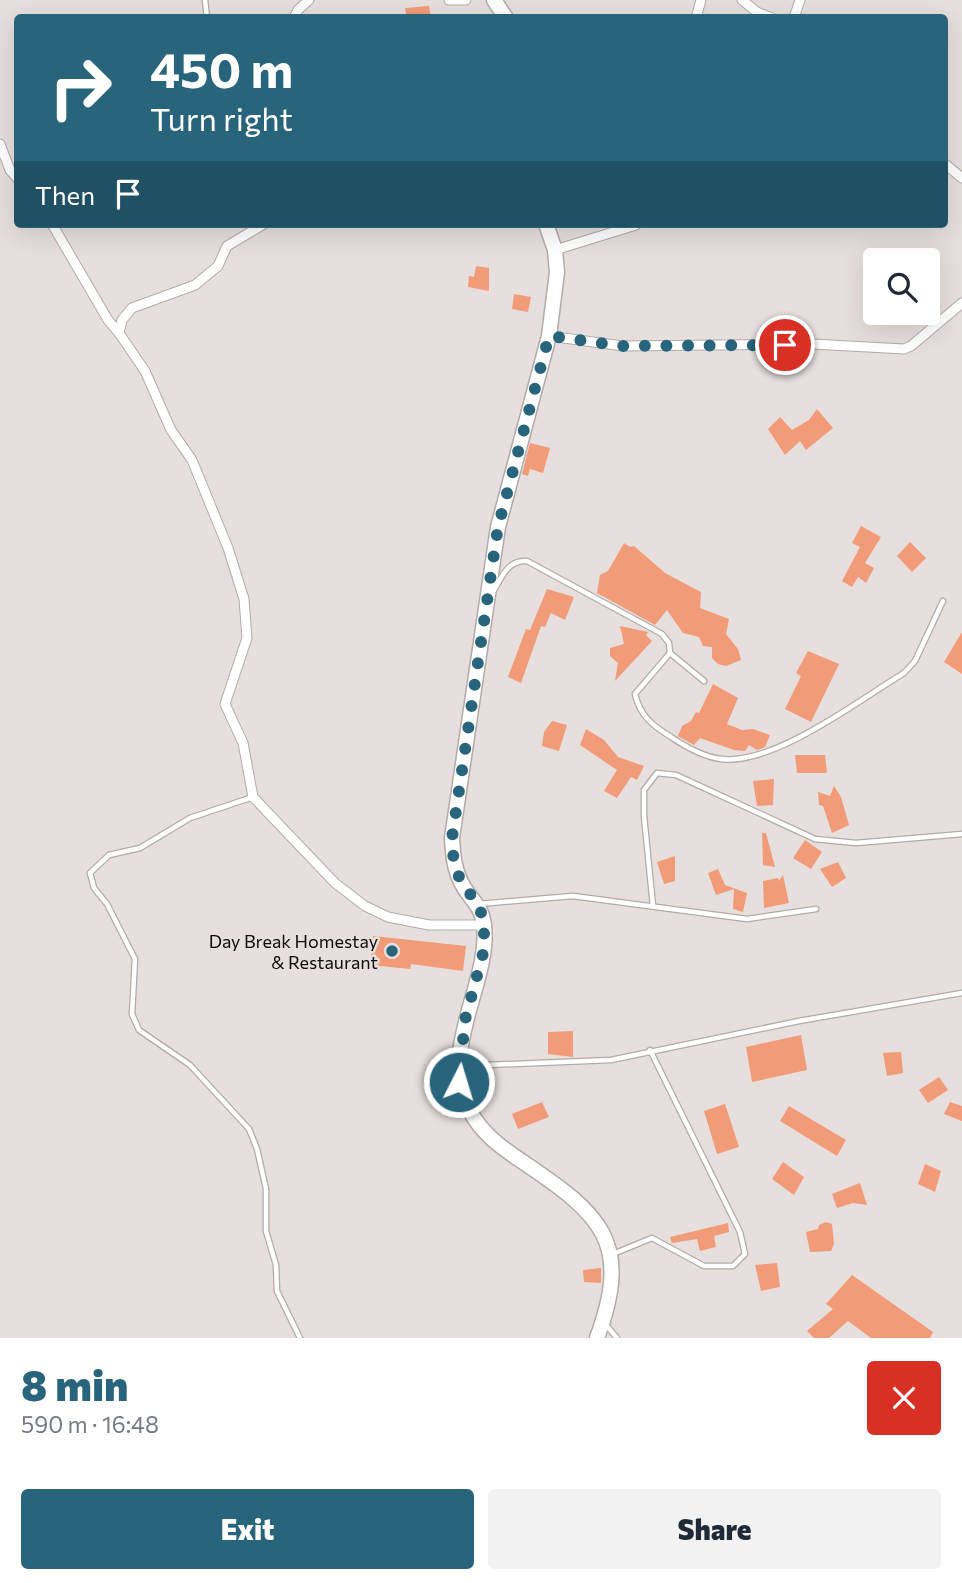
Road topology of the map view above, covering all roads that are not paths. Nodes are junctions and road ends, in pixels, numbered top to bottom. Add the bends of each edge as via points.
1 (309, 0) edge
2 (449, 0) edge
3 (466, 0) edge
4 (742, 0) edge
5 (296, 14) edge
6 (762, 14) edge
7 (0, 144) edge
8 (948, 166) edge
9 (14, 174) edge
10 (962, 178) edge
11 (54, 228) edge
12 (257, 228) edge
13 (547, 228) edge
14 (626, 228) edge
15 (555, 250) junction
16 (962, 303) edge
17 (119, 333) junction
18 (549, 336) junction
19 (943, 601) dead end
20 (486, 602) junction
21 (670, 653) junction
22 (704, 681) dead end
23 (253, 797) junction
24 (962, 834) edge
25 (479, 904) junction
26 (653, 906) junction
27 (816, 908) dead end
28 (484, 925) junction
29 (962, 993) edge
30 (650, 1050) junction
31 (461, 1066) junction
32 (611, 1255) junction
33 (603, 1322) junction
34 (300, 1338) edge
35 (597, 1338) edge
36 (617, 1338) edge

1 - 5 street
2 - 3 street
4 - 6 street
7 - 9 street
8 - 10 street
11 - 17 street
12 - 17 street via 227,246 218,266 195,285 132,308
13 - 15 main road
14 - 15 street
15 - 18 main road via 557,272
16 - 18 street via 904,349 812,344 623,346
17 - 23 street via 145,371 171,430 192,460 244,599 247,638 225,704 243,743
18 - 20 main road via 498,527
19 - 21 lane via 915,661 904,673 779,749 755,756 721,759 688,748 653,726 639,711 635,694
20 - 21 lane via 508,566 527,561 662,634
20 - 25 main road via 452,838 454,865 463,886
21 - 22 lane
23 - 28 street via 335,883 365,906 388,917 429,925
23 - 34 lane via 190,818 140,848 109,855 90,873 135,959 132,1014 139,1030 190,1065 249,1129 266,1189 266,1231 276,1265 277,1290
24 - 26 lane via 856,843 815,839 676,775 657,773 644,790
25 - 26 lane via 573,896
25 - 28 main road
26 - 27 lane via 747,919
28 - 31 main road via 484,950 465,1020
29 - 30 lane
30 - 31 lane via 611,1060
30 - 32 lane via 740,1232 745,1254 733,1266 704,1266 652,1238
31 - 32 main road via 459,1082 470,1112 492,1141 573,1195 600,1224
32 - 33 main road via 613,1284
33 - 35 main road
33 - 36 lane

